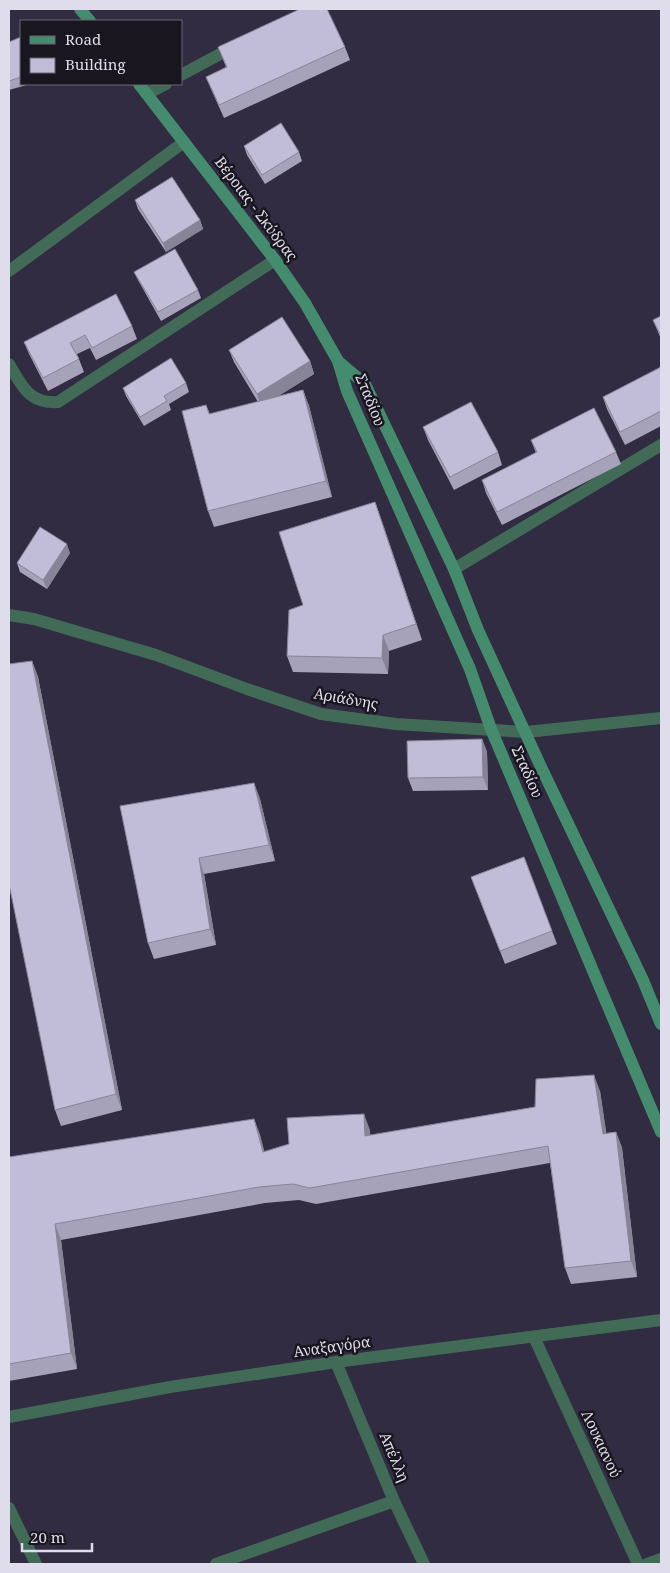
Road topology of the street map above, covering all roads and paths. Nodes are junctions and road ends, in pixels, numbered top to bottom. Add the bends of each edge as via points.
1 (80, 9) edge
2 (89, 20) edge
3 (242, 42) edge
4 (182, 74) edge
5 (140, 85) edge
6 (164, 85) edge
7 (147, 94) junction
8 (184, 142) junction
9 (275, 260) junction
10 (9, 271) edge
11 (338, 361) junction
12 (9, 364) edge
13 (661, 444) edge
14 (454, 569) junction
15 (9, 615) edge
16 (661, 718) edge
17 (491, 729) junction
18 (526, 732) junction
19 (661, 1024) edge
20 (661, 1132) edge
21 (661, 1320) edge
22 (534, 1337) junction
23 (336, 1362) junction
24 (9, 1417) edge
25 (394, 1501) junction
26 (9, 1508) edge
27 (661, 1559) edge
28 (36, 1564) edge
29 (216, 1564) edge
30 (424, 1564) edge
31 (638, 1564) edge
32 (647, 1564) edge

1 - 2 main road
3 - 4 street
5 - 7 main road, Βέροιας - Σκύδρας
6 - 7 street
7 - 8 main road, Βέροιας - Σκύδρας
8 - 9 main road, Βέροιας - Σκύδρας
8 - 10 street
9 - 11 main road, Βέροιας - Σκύδρας via 305,303
9 - 12 street via 58,402 47,403 33,398
11 - 14 main road, Σταδίου via 365,384
11 - 17 main road, Σταδίου via 347,391 470,669
13 - 14 street
14 - 18 main road, Σταδίου via 478,630
15 - 17 street, Αριάδνης via 34,619 140,650 321,714 396,724
16 - 18 street, Αριάδνης
17 - 18 street, Αριάδνης
17 - 20 main road, Σταδίου
18 - 19 main road, Σταδίου
21 - 22 street, Αναξαγόρα
22 - 23 street, Αναξαγόρα
22 - 31 street, Λουκιανού
23 - 24 street, Αναξαγόρα via 170,1387
23 - 25 street, Απέλλη
25 - 29 street
25 - 30 street, Απέλλη
26 - 28 street
27 - 32 street

